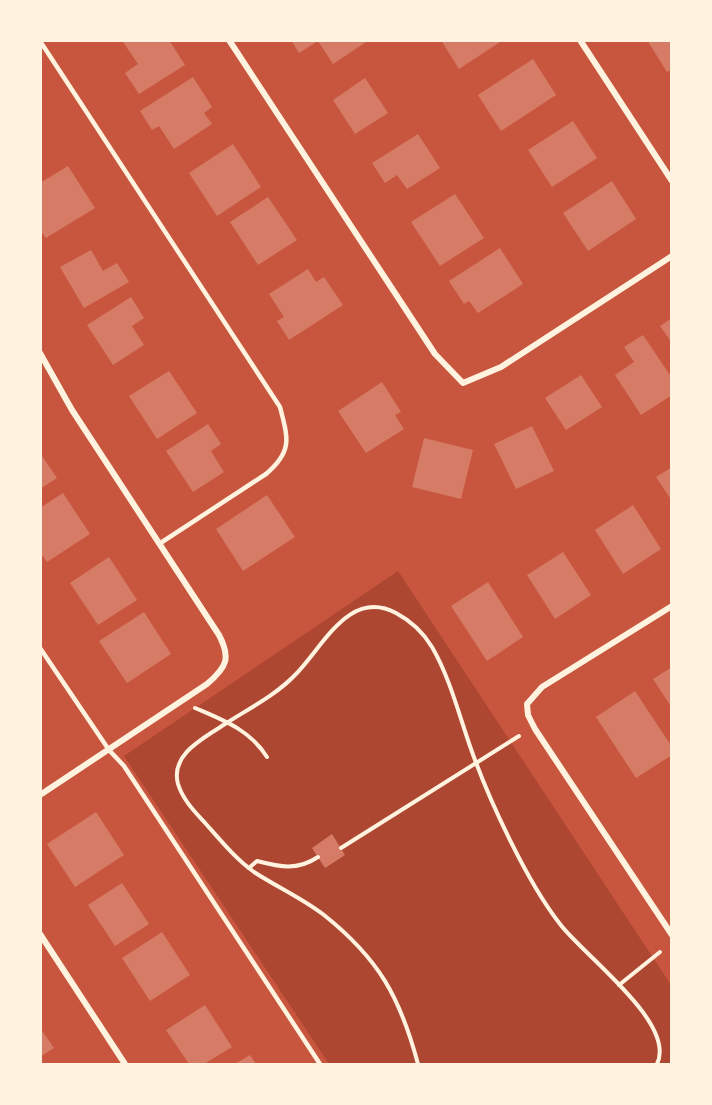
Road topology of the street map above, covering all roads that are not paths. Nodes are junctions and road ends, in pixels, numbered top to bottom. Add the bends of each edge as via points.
1 (40, 40) edge
2 (229, 40) edge
3 (580, 40) edge
4 (672, 181) edge
5 (672, 256) edge
6 (40, 353) edge
7 (159, 544) junction
8 (672, 606) edge
9 (40, 648) edge
10 (109, 750) junction
11 (40, 795) edge
12 (40, 934) edge
13 (672, 935) edge
14 (125, 1065) edge
15 (320, 1065) edge

1 - 7 lane via 280,407 287,435 281,461 266,474
2 - 5 street via 435,354 463,383 501,366
3 - 4 street
6 - 7 street
7 - 10 street via 219,634 226,648 226,662 207,684
8 - 13 street via 542,687 527,704 535,729
9 - 10 lane
10 - 11 street
10 - 15 lane via 124,766
12 - 14 street

